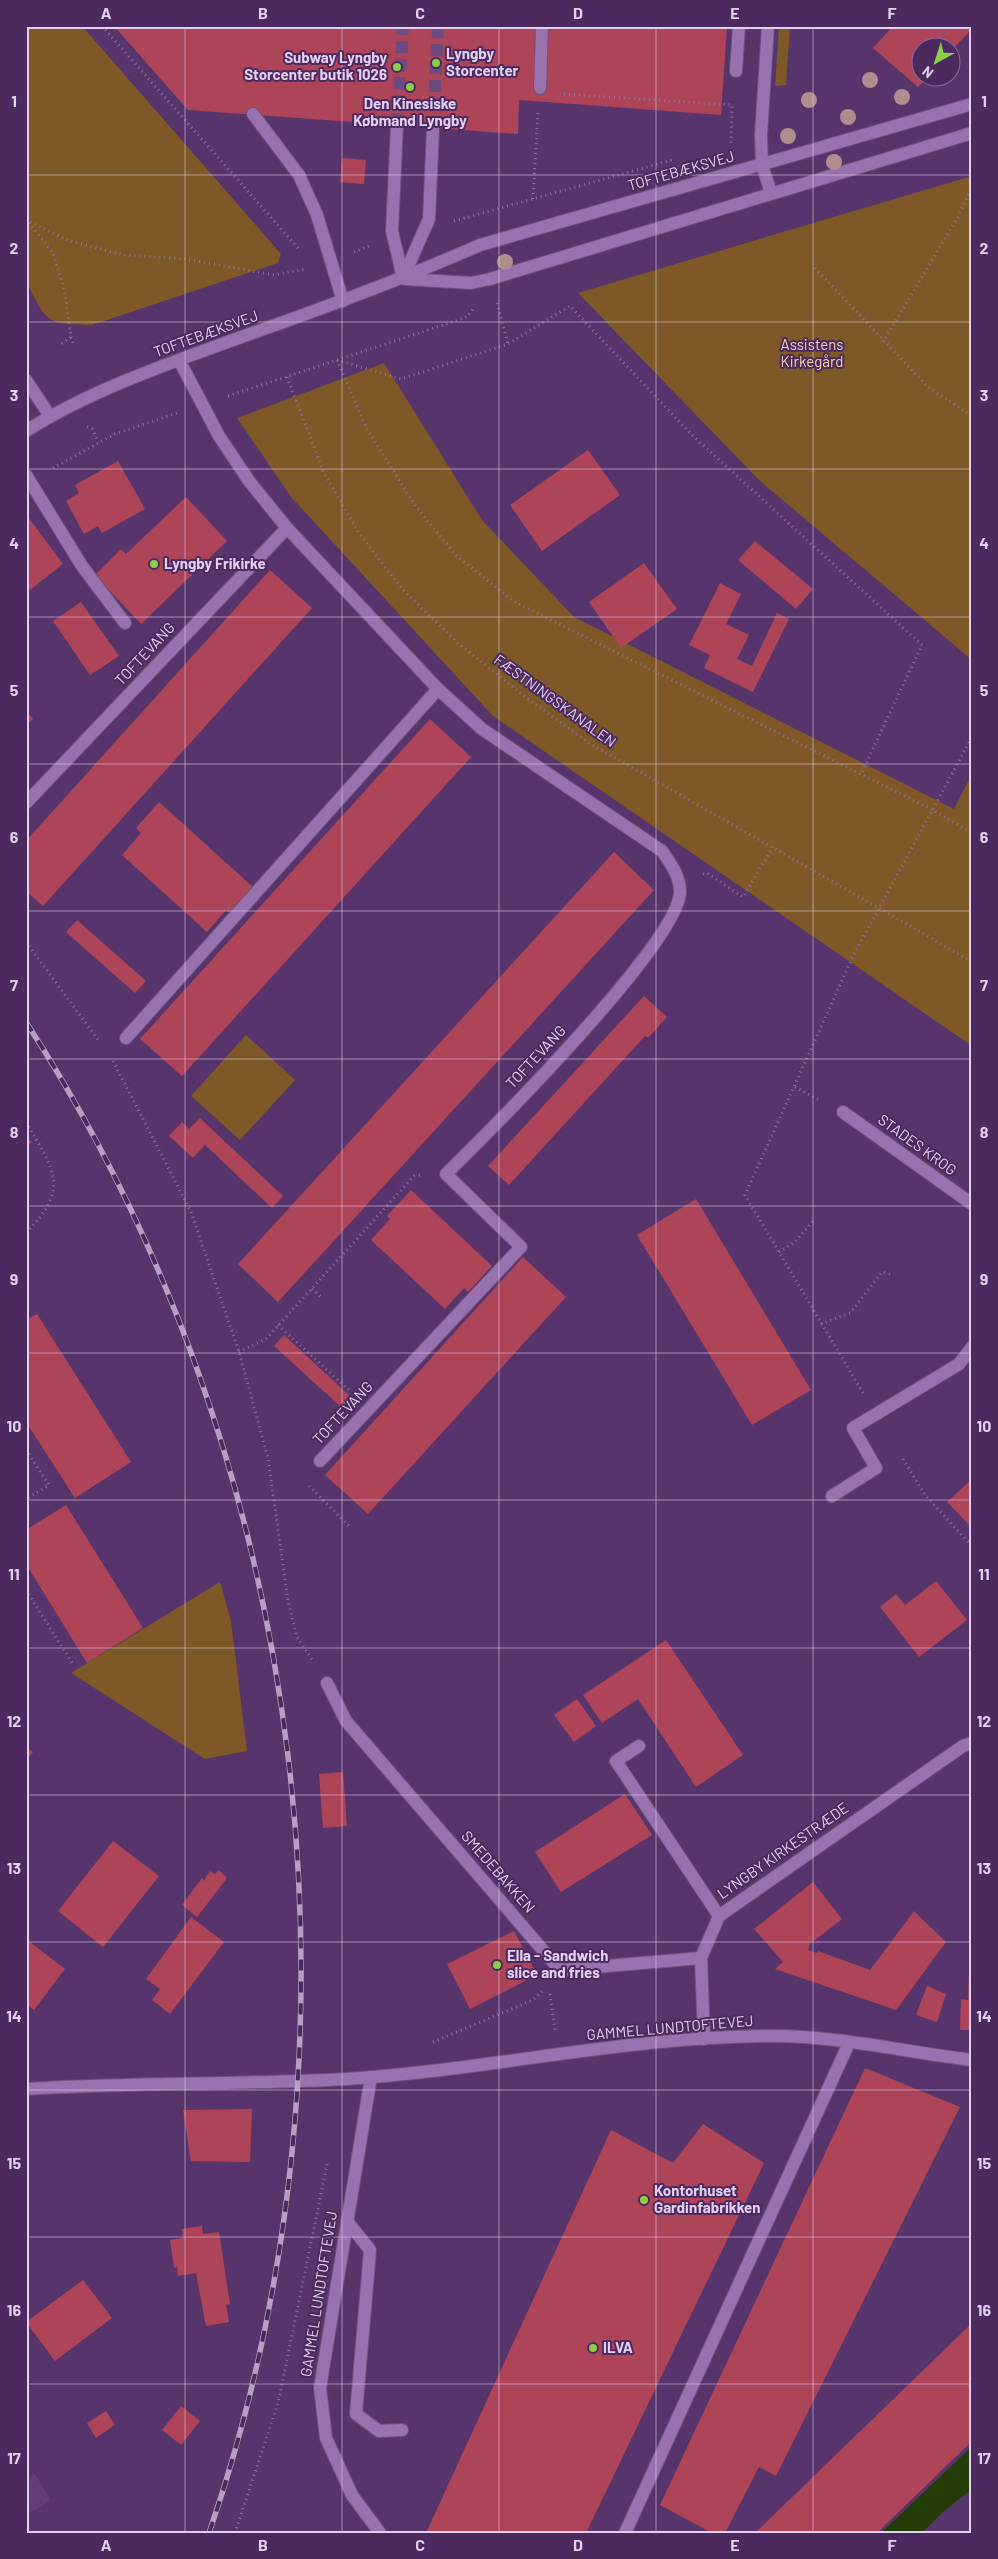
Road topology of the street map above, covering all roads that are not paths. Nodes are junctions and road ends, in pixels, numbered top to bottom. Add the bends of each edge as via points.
1 (542, 26) edge
2 (739, 26) edge
3 (768, 26) edge
4 (736, 72) dead end
5 (540, 90) road end
6 (972, 104) edge
7 (253, 114) dead end
8 (397, 125) tunnel mouth
9 (433, 128) tunnel mouth
10 (972, 133) edge
11 (762, 165) junction
12 (771, 193) junction
13 (403, 278) junction
14 (343, 301) junction
15 (179, 360) junction
16 (26, 380) edge
17 (50, 416) junction
18 (26, 431) edge
19 (29, 478) edge
20 (287, 528) junction
21 (125, 623) dead end
22 (438, 689) junction
23 (26, 803) edge
24 (126, 1038) dead end
25 (843, 1112) dead end
26 (972, 1204) edge
27 (972, 1347) edge
28 (320, 1461) road end
29 (832, 1496) dead end
30 (327, 1683) road end
31 (972, 1743) edge
32 (639, 1746) dead end
33 (719, 1916) junction
34 (701, 1958) junction
35 (704, 2039) junction
36 (849, 2043) junction
37 (972, 2060) edge
38 (371, 2077) junction
39 (26, 2089) edge
40 (347, 2221) junction
41 (402, 2430) dead end
42 (380, 2533) edge
43 (624, 2533) edge

1 - 5 street
2 - 4 street
3 - 11 street
6 - 11 street, TOFTEBÆKSVEJ
7 - 14 street via 299,175 317,215
8 - 13 street via 392,231
9 - 13 street via 429,219
10 - 12 street, TOFTEBÆKSVEJ
11 - 12 street
11 - 13 street, TOFTEBÆKSVEJ via 486,243
12 - 13 street, TOFTEBÆKSVEJ via 540,265 471,283
13 - 14 street, TOFTEBÆKSVEJ
14 - 15 street, TOFTEBÆKSVEJ
15 - 17 street, TOFTEBÆKSVEJ
15 - 20 street via 219,436 249,481
16 - 17 street
17 - 18 street, TOFTEBÆKSVEJ
19 - 21 street via 82,566
20 - 22 street
20 - 23 street, TOFTEVANG
22 - 24 street
22 - 28 street, TOFTEVANG via 482,729 662,851 678,878 680,894 672,917 624,986 489,1133 446,1174 521,1247
25 - 26 street, STADES KROG
27 - 29 street via 959,1364 853,1428 876,1468
30 - 34 street, SMEDEBAKKEN via 346,1721 560,1970
31 - 33 street, LYNGBY KIRKESTRÆDE via 962,1746
32 - 33 street via 616,1761
33 - 34 street, LYNGBY KIRKESTRÆDE
34 - 35 street, LYNGBY KIRKESTRÆDE
35 - 36 street, GAMMEL LUNDTOFTEVEJ via 785,2036
35 - 38 street, GAMMEL LUNDTOFTEVEJ
36 - 37 street, GAMMEL LUNDTOFTEVEJ
36 - 43 street
38 - 39 street, GAMMEL LUNDTOFTEVEJ
38 - 40 street, GAMMEL LUNDTOFTEVEJ
40 - 41 street via 370,2250 356,2414 379,2431
40 - 42 street, GAMMEL LUNDTOFTEVEJ via 320,2388 326,2438 352,2495

